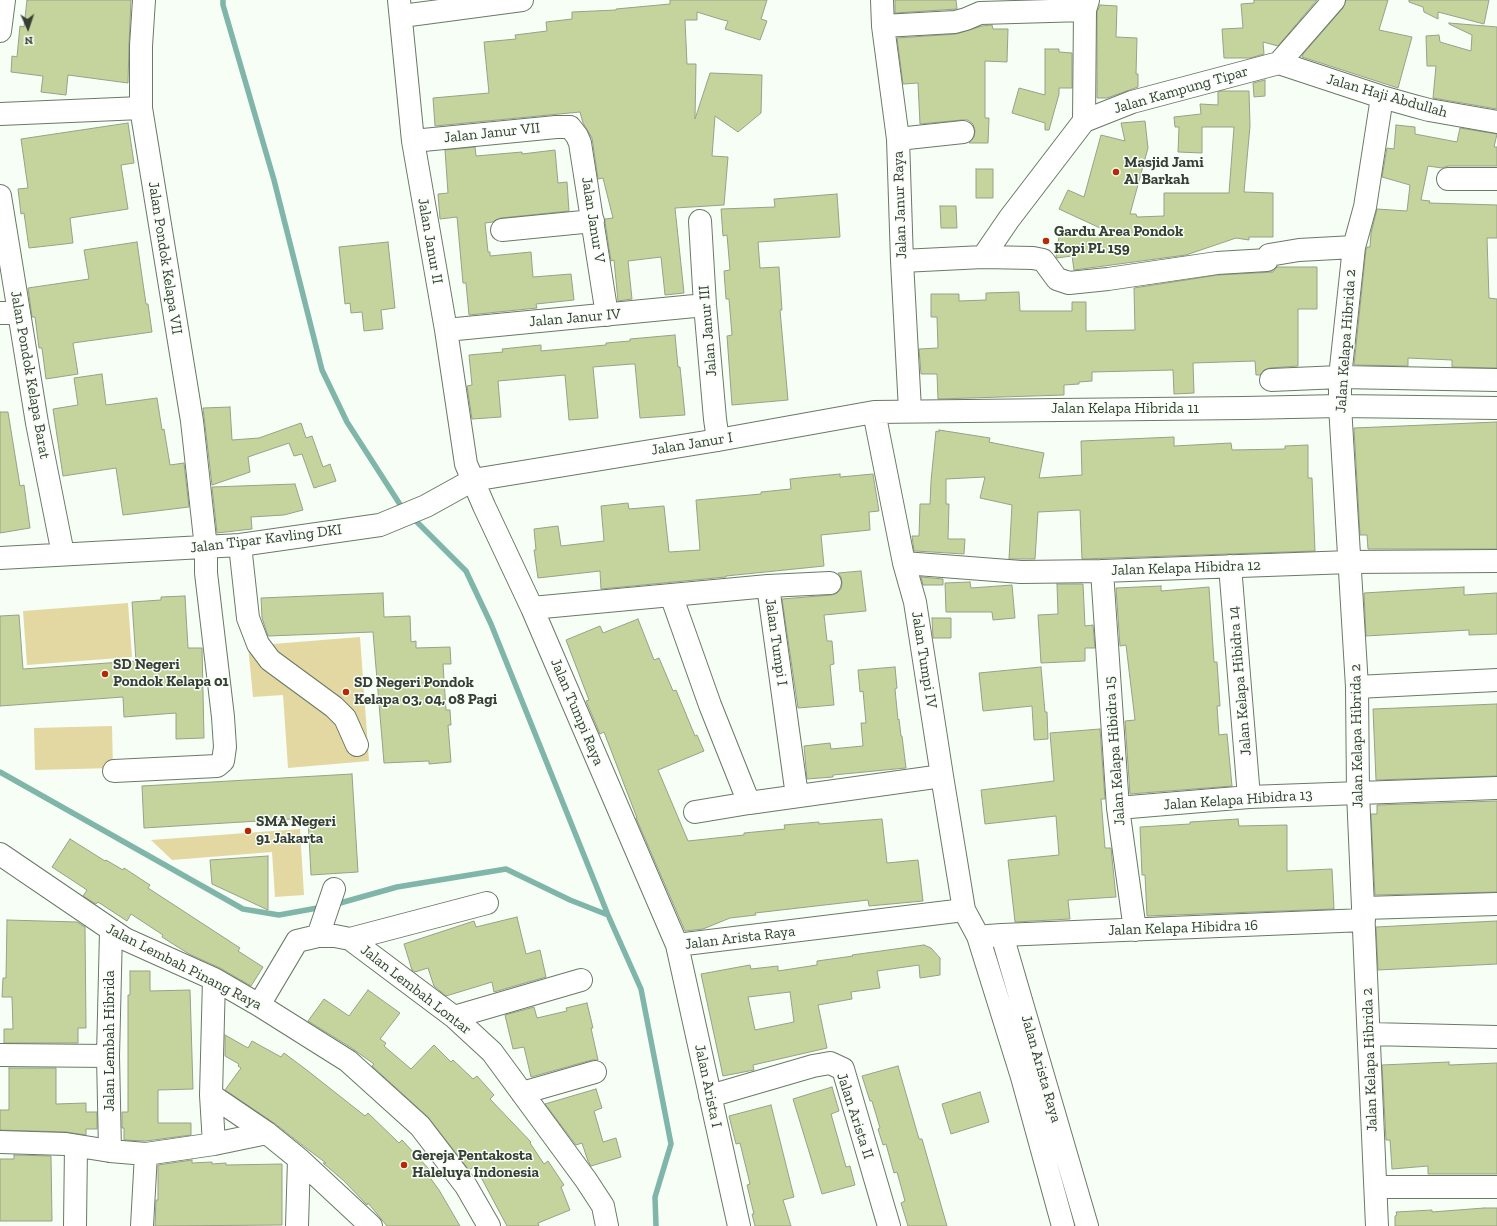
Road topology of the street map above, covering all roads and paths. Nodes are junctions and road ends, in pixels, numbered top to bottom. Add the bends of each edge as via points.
1 (4, 0) edge
2 (144, 0) edge
3 (522, 0) edge
4 (882, 0) edge
5 (1334, 0) edge
6 (1087, 5) edge
7 (400, 8) edge
8 (1, 25) edge
9 (883, 26) junction
10 (1279, 63) junction
11 (1382, 97) junction
12 (142, 108) junction
13 (0, 114) edge
14 (1084, 121) junction
15 (1497, 122) edge
16 (570, 128) joint
17 (963, 132) dead end
18 (898, 139) junction
19 (413, 141) junction
20 (1448, 179) dead end
21 (1497, 179) edge
22 (0, 196) edge
23 (593, 221) junction
24 (700, 221) dead end
25 (2, 222) edge
26 (502, 230) dead end
27 (1354, 247) junction
28 (983, 257) junction
29 (902, 261) junction
30 (705, 305) junction
31 (9, 313) edge
32 (607, 315) junction
33 (446, 330) junction
34 (1340, 377) junction
35 (1271, 380) dead end
36 (1497, 380) edge
37 (1340, 406) junction
38 (1497, 408) edge
39 (910, 410) junction
40 (874, 412) junction
41 (718, 440) junction
42 (473, 480) junction
43 (240, 545) junction
44 (206, 548) junction
45 (63, 554) junction
46 (0, 558) edge
47 (1497, 561) edge
48 (1350, 562) junction
49 (904, 564) junction
50 (1230, 566) junction
51 (1102, 571) junction
52 (830, 582) dead end
53 (768, 586) junction
54 (671, 595) junction
55 (532, 608) junction
56 (1497, 680) edge
57 (1357, 687) junction
58 (357, 745) dead end
59 (114, 771) dead end
60 (942, 776) junction
61 (1497, 788) edge
62 (1358, 793) junction
63 (797, 796) junction
64 (1249, 797) junction
65 (749, 804) junction
66 (1118, 808) junction
67 (695, 812) dead end
68 (0, 854) edge
69 (0, 858) edge
70 (334, 890) dead end
71 (487, 903) dead end
72 (1497, 904) edge
73 (964, 910) junction
74 (1364, 914) junction
75 (322, 927) junction
76 (1135, 930) junction
77 (111, 931) junction
78 (1002, 935) junction
79 (978, 936) junction
80 (350, 939) junction
81 (677, 945) junction
82 (214, 979) junction
83 (581, 980) dead end
84 (259, 1005) junction
85 (454, 1017) junction
86 (1369, 1034) junction
87 (1497, 1037) edge
88 (0, 1055) edge
89 (108, 1056) junction
90 (595, 1072) dead end
91 (522, 1093) junction
92 (211, 1096) junction
93 (710, 1096) junction
94 (267, 1133) junction
95 (0, 1142) edge
96 (214, 1144) junction
97 (76, 1146) junction
98 (110, 1151) junction
99 (146, 1154) junction
100 (299, 1159) junction
101 (1376, 1187) junction
102 (1497, 1187) edge
103 (75, 1226) edge
104 (142, 1226) edge
105 (297, 1226) edge
106 (371, 1226) edge
107 (489, 1226) edge
108 (607, 1226) edge
109 (739, 1226) edge
110 (888, 1226) edge
111 (1063, 1226) edge
112 (1087, 1226) edge
113 (1377, 1226) edge

1 - 8 street
2 - 12 street, Jalan Pondok Kelapa VII via 141,46
3 - 7 street
4 - 9 street, Jalan Janur Raya
5 - 10 street
6 - 9 street via 980,13 955,22
6 - 14 street
7 - 19 street, Jalan Janur II
9 - 18 street, Jalan Janur Raya
10 - 11 street, Jalan Haji Abdullah
10 - 14 street, Jalan Kampung Tipar via 1132,102
11 - 15 street, Jalan Haji Abdullah via 1429,110
11 - 27 street, Jalan Kelapa Hibrida 2 via 1365,207
12 - 13 street
12 - 44 street, Jalan Pondok Kelapa VII via 192,421
14 - 28 street
16 - 19 street, Jalan Janur VII via 556,127
16 - 23 street, Jalan Janur V via 580,143
17 - 18 street
18 - 29 street, Jalan Janur Raya
19 - 33 street, Jalan Janur II
20 - 21 street
22 - 25 street, Jalan Pondok Kelapa Barat
23 - 26 street
23 - 32 street, Jalan Janur V
24 - 30 street, Jalan Janur III
25 - 31 street, Jalan Pondok Kelapa Barat
27 - 28 street via 1298,250 1269,255 1267,260 1217,263 1069,283 1058,278 1043,260
27 - 34 street, Jalan Kelapa Hibrida 2
28 - 29 street
29 - 39 street, Jalan Janur Raya
30 - 32 street, Jalan Janur IV
30 - 41 street, Jalan Janur III
31 - 45 street, Jalan Pondok Kelapa Barat via 38,423
32 - 33 street, Jalan Janur IV
33 - 42 street, Jalan Janur II via 466,464
34 - 35 street
34 - 36 street
34 - 37 street, Jalan Kelapa Hibrida 2
37 - 38 street, Jalan Kelapa Hibrida 11
37 - 39 street, Jalan Kelapa Hibrida 11
37 - 48 street, Jalan Kelapa Hibrida 2
39 - 40 street, Jalan Janur I
40 - 41 street, Jalan Janur I
40 - 49 street, Jalan Tumpi IV
41 - 42 street, Jalan Janur I
42 - 43 street, Jalan Tipar Kavling DKI via 426,506 380,525
42 - 55 street, Jalan Tumpi Raya
43 - 44 street, Jalan Tipar Kavling DKI
43 - 58 street via 248,618 258,644 270,660 345,718
44 - 45 street, Jalan Tipar Kavling DKI
44 - 59 street, Jalan Pondok Kelapa VII via 206,573 223,717 223,761 217,766
45 - 46 street, Jalan Tipar Kavling DKI
47 - 48 street, Jalan Kelapa Hibidra 12
48 - 50 street, Jalan Kelapa Hibidra 12
48 - 57 street, Jalan Kelapa Hibrida 2
49 - 51 street, Jalan Kelapa Hibidra 12 via 1021,572
49 - 60 street, Jalan Tumpi IV via 915,602
50 - 51 street, Jalan Kelapa Hibidra 12
50 - 64 street, Jalan Kelapa Hibidra 14
51 - 66 street, Jalan Kelapa Hibidra 15
52 - 53 street
53 - 54 street, Jalan Tumpi I
53 - 63 street, Jalan Tumpi I
54 - 55 street, Jalan Tumpi I
54 - 65 street
55 - 81 street, Jalan Tumpi Raya
56 - 57 street
57 - 62 street, Jalan Kelapa Hibrida 2
60 - 63 street
60 - 73 street, Jalan Tumpi IV
61 - 62 street, Jalan Kelapa Hibidra 13
62 - 64 street, Jalan Kelapa Hibidra 13
62 - 74 street, Jalan Kelapa Hibrida 2
63 - 65 street
64 - 66 street, Jalan Kelapa Hibidra 13
65 - 67 street
66 - 76 street, Jalan Kelapa Hibidra 15
68 - 69 street
68 - 77 street, Jalan Lembah Pinang Raya
70 - 75 street
71 - 80 street
72 - 74 street, Jalan Kelapa Hibidra 16
73 - 79 street, Jalan Arista Raya
73 - 81 street, Jalan Arista Raya
74 - 76 street, Jalan Kelapa Hibidra 16
74 - 86 street, Jalan Kelapa Hibrida 2
75 - 80 street, Jalan Lembah Lontar via 335,936
75 - 84 street, Jalan Lembah Lontar via 297,942
76 - 78 street, Jalan Kelapa Hibidra 16
77 - 82 street, Jalan Lembah Pinang Raya
77 - 89 street, Jalan Lembah Hibrida
78 - 79 street
78 - 112 street, Jalan Arista Raya
79 - 111 street, Jalan Arista Raya via 1022,1077
80 - 85 street, Jalan Lembah Lontar
81 - 93 street, Jalan Arista I
82 - 84 street, Jalan Lembah Pinang Raya
82 - 92 street
83 - 85 street
84 - 107 street, Jalan Lembah Pinang Raya via 348,1061 420,1126 466,1186
85 - 91 street, Jalan Lembah Lontar via 492,1052
86 - 87 street
86 - 101 street, Jalan Kelapa Hibrida 2
88 - 89 street
89 - 98 street, Jalan Lembah Hibrida
90 - 91 street
91 - 108 street, Jalan Lembah Lontar via 603,1206
92 - 94 street
92 - 96 street
93 - 109 street, Jalan Arista I
93 - 110 street, Jalan Arista II via 813,1066 830,1063 843,1069
94 - 96 street
94 - 100 street
95 - 97 street
96 - 99 street
97 - 98 street
97 - 103 street
98 - 99 street
99 - 104 street
100 - 105 street
100 - 106 street
101 - 102 street
101 - 113 street, Jalan Kelapa Hibrida 2

